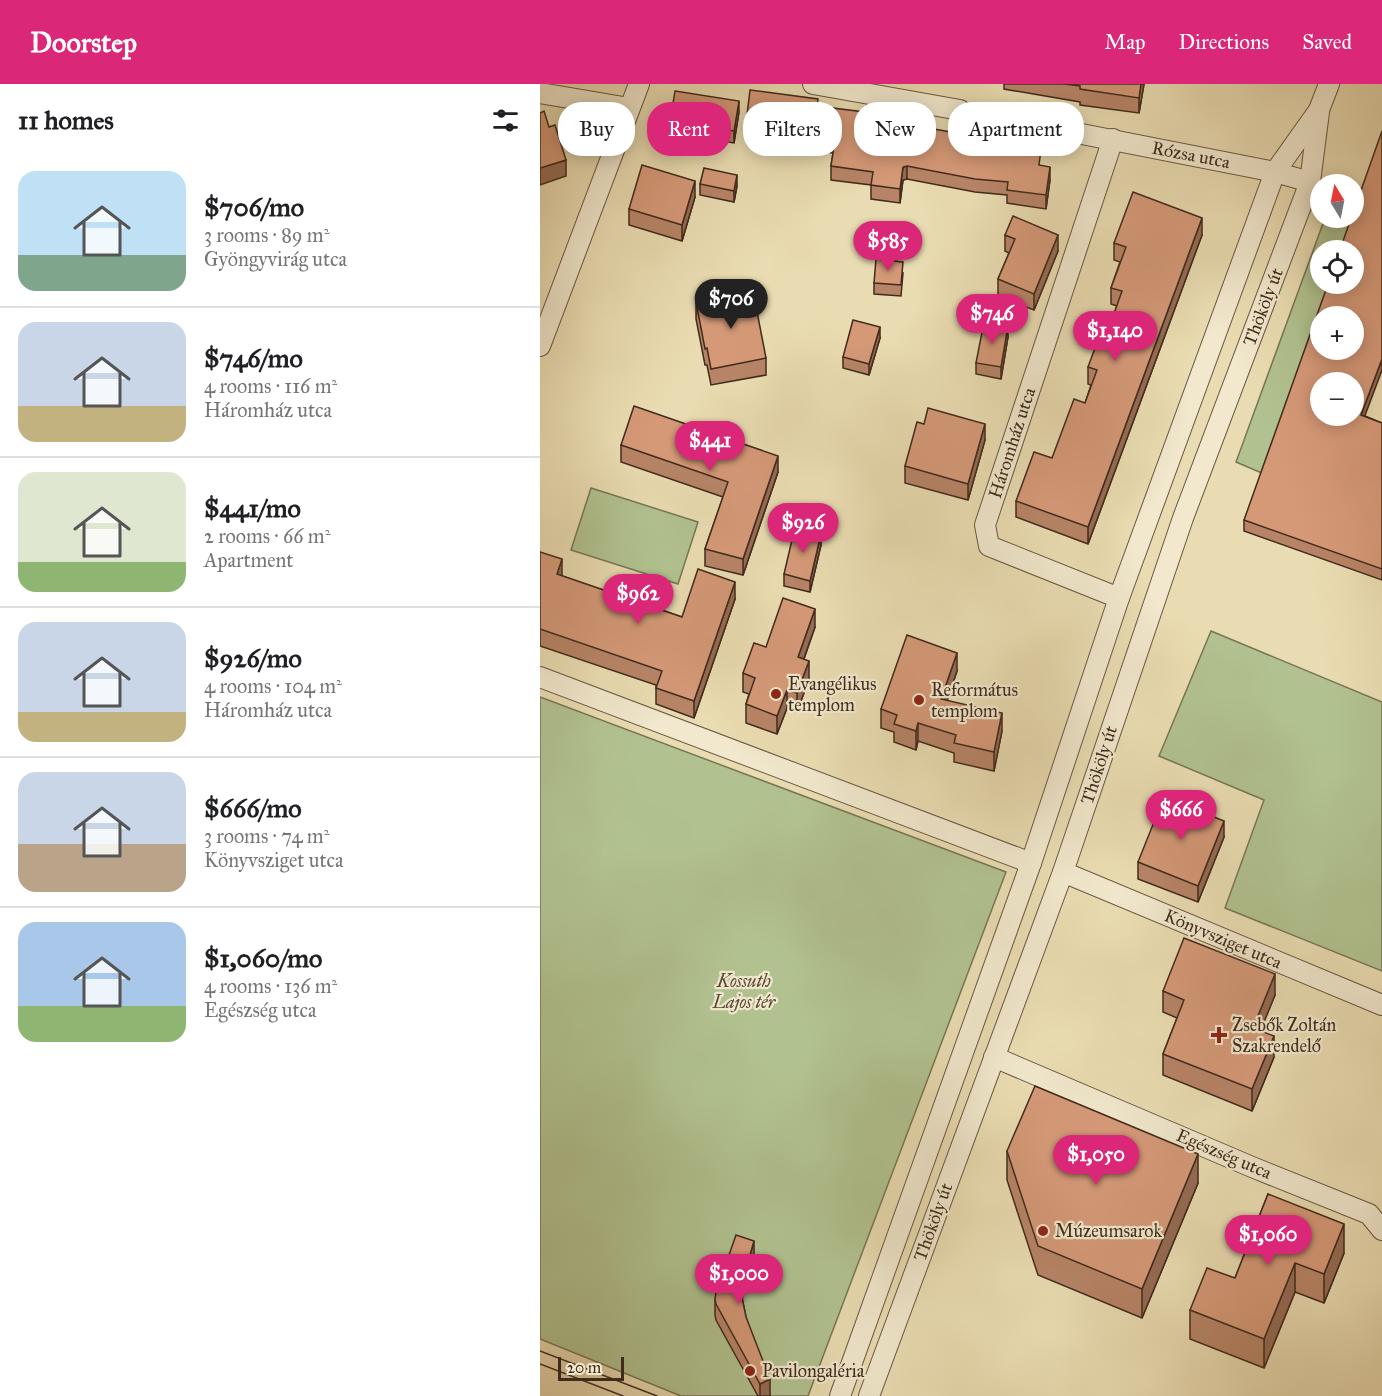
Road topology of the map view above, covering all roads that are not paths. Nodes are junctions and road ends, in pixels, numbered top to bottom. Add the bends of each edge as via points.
1 (639, 84) edge
2 (813, 84) edge
3 (1329, 84) edge
4 (540, 93) edge
5 (593, 102) edge
6 (632, 102) edge
7 (948, 108) edge
8 (1319, 110) junction
9 (1084, 134) edge
10 (1113, 139) junction
11 (611, 156) edge
12 (1275, 172) junction
13 (1311, 174) edge
14 (1310, 182) joint
15 (540, 346) edge
16 (1119, 598) junction
17 (540, 677) edge
18 (1031, 863) junction
19 (1063, 872) junction
20 (1382, 1005) edge
21 (994, 1057) junction
22 (1382, 1230) edge
23 (861, 1338) junction
24 (887, 1348) junction
25 (840, 1396) edge
26 (869, 1396) edge

1 - 6 street
2 - 7 street
3 - 8 street, Thököly út
4 - 5 street
8 - 12 street, Thököly út
8 - 13 street, Thököly út
9 - 10 street, Rózsa utca
10 - 12 street, Rózsa utca
10 - 16 street, Háromház utca via 985,525 988,546
11 - 15 street
12 - 14 street
12 - 16 street, Thököly út
14 - 19 street, Thököly út via 1183,518
16 - 18 street, Thököly út
17 - 18 street
18 - 23 street, Thököly út
19 - 20 street, Könyvsziget utca
19 - 21 street, Thököly út
21 - 22 street, Egészség utca via 1369,1214
21 - 24 street, Thököly út
23 - 24 street
23 - 25 street, Thököly út
24 - 26 street, Thököly út

